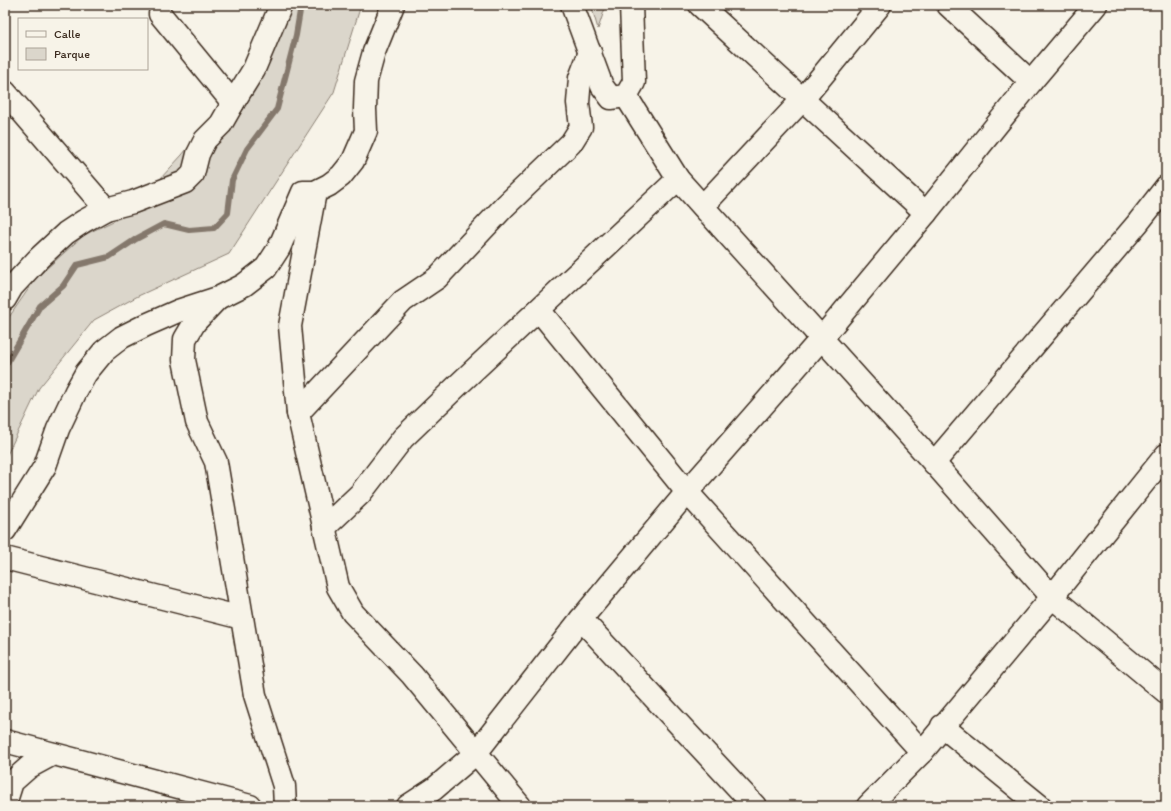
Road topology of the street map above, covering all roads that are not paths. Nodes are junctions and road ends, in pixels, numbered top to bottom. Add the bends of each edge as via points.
1 (281, 5) edge
2 (393, 5) edge
3 (572, 5) edge
4 (631, 5) edge
5 (700, 5) edge
6 (880, 5) edge
7 (948, 5) edge
8 (1096, 5) edge
9 (160, 14) dead end
10 (590, 52) junction
11 (1031, 82) junction
12 (5, 92) edge
13 (626, 96) junction
14 (803, 99) junction
15 (232, 103) junction
16 (678, 179) junction
17 (1166, 187) edge
18 (315, 192) junction
19 (703, 206) junction
20 (106, 209) junction
21 (926, 213) junction
22 (218, 298) junction
23 (5, 299) edge
24 (538, 310) junction
25 (821, 339) junction
26 (298, 413) junction
27 (1165, 460) edge
28 (934, 462) junction
29 (687, 492) junction
30 (324, 528) junction
31 (5, 530) edge
32 (5, 558) edge
33 (1052, 597) junction
34 (242, 618) junction
35 (580, 619) junction
36 (1166, 692) edge
37 (942, 726) junction
38 (5, 741) edge
39 (922, 752) junction
40 (476, 753) junction
41 (53, 754) junction
42 (5, 804) edge
43 (250, 806) edge
44 (285, 806) edge
45 (408, 806) edge
46 (520, 806) edge
47 (755, 806) edge
48 (868, 806) edge
49 (1040, 806) edge

1 - 15 street via 254,69
2 - 18 street via 374,52 366,81 366,131 353,161 341,176
3 - 10 street
4 - 13 street via 634,82
5 - 14 street
6 - 14 street
7 - 11 street
8 - 11 street
9 - 15 street
10 - 13 street via 602,86 611,98
10 - 26 street via 580,78 580,127 571,143 505,206 437,278 403,301
11 - 21 street
12 - 20 street
13 - 16 street
14 - 19 street
14 - 21 street
15 - 20 street via 221,124 205,140 193,174 184,182 133,202
16 - 19 street
16 - 24 street
17 - 28 street
18 - 22 street via 303,192 279,248 266,268 244,285
18 - 26 street via 290,326
19 - 25 street
20 - 23 street via 66,233 12,288
21 - 25 street
22 - 31 street via 146,325 122,337 104,351 86,372 58,429 45,466
22 - 34 street via 195,322 185,339 184,360 197,422 216,462
24 - 29 street
24 - 30 street via 403,438 360,494
25 - 28 street
25 - 29 street
26 - 30 street
27 - 33 street
28 - 33 street
29 - 35 street
29 - 39 street
30 - 40 street via 338,587 353,613 412,675
32 - 34 street
33 - 36 street
33 - 37 street
34 - 44 street via 255,695 284,786
35 - 40 street
35 - 47 street
37 - 39 street
37 - 49 street
38 - 41 street
39 - 48 street
40 - 45 street via 434,789
40 - 46 street
41 - 42 street via 29,767 12,782
41 - 43 street

